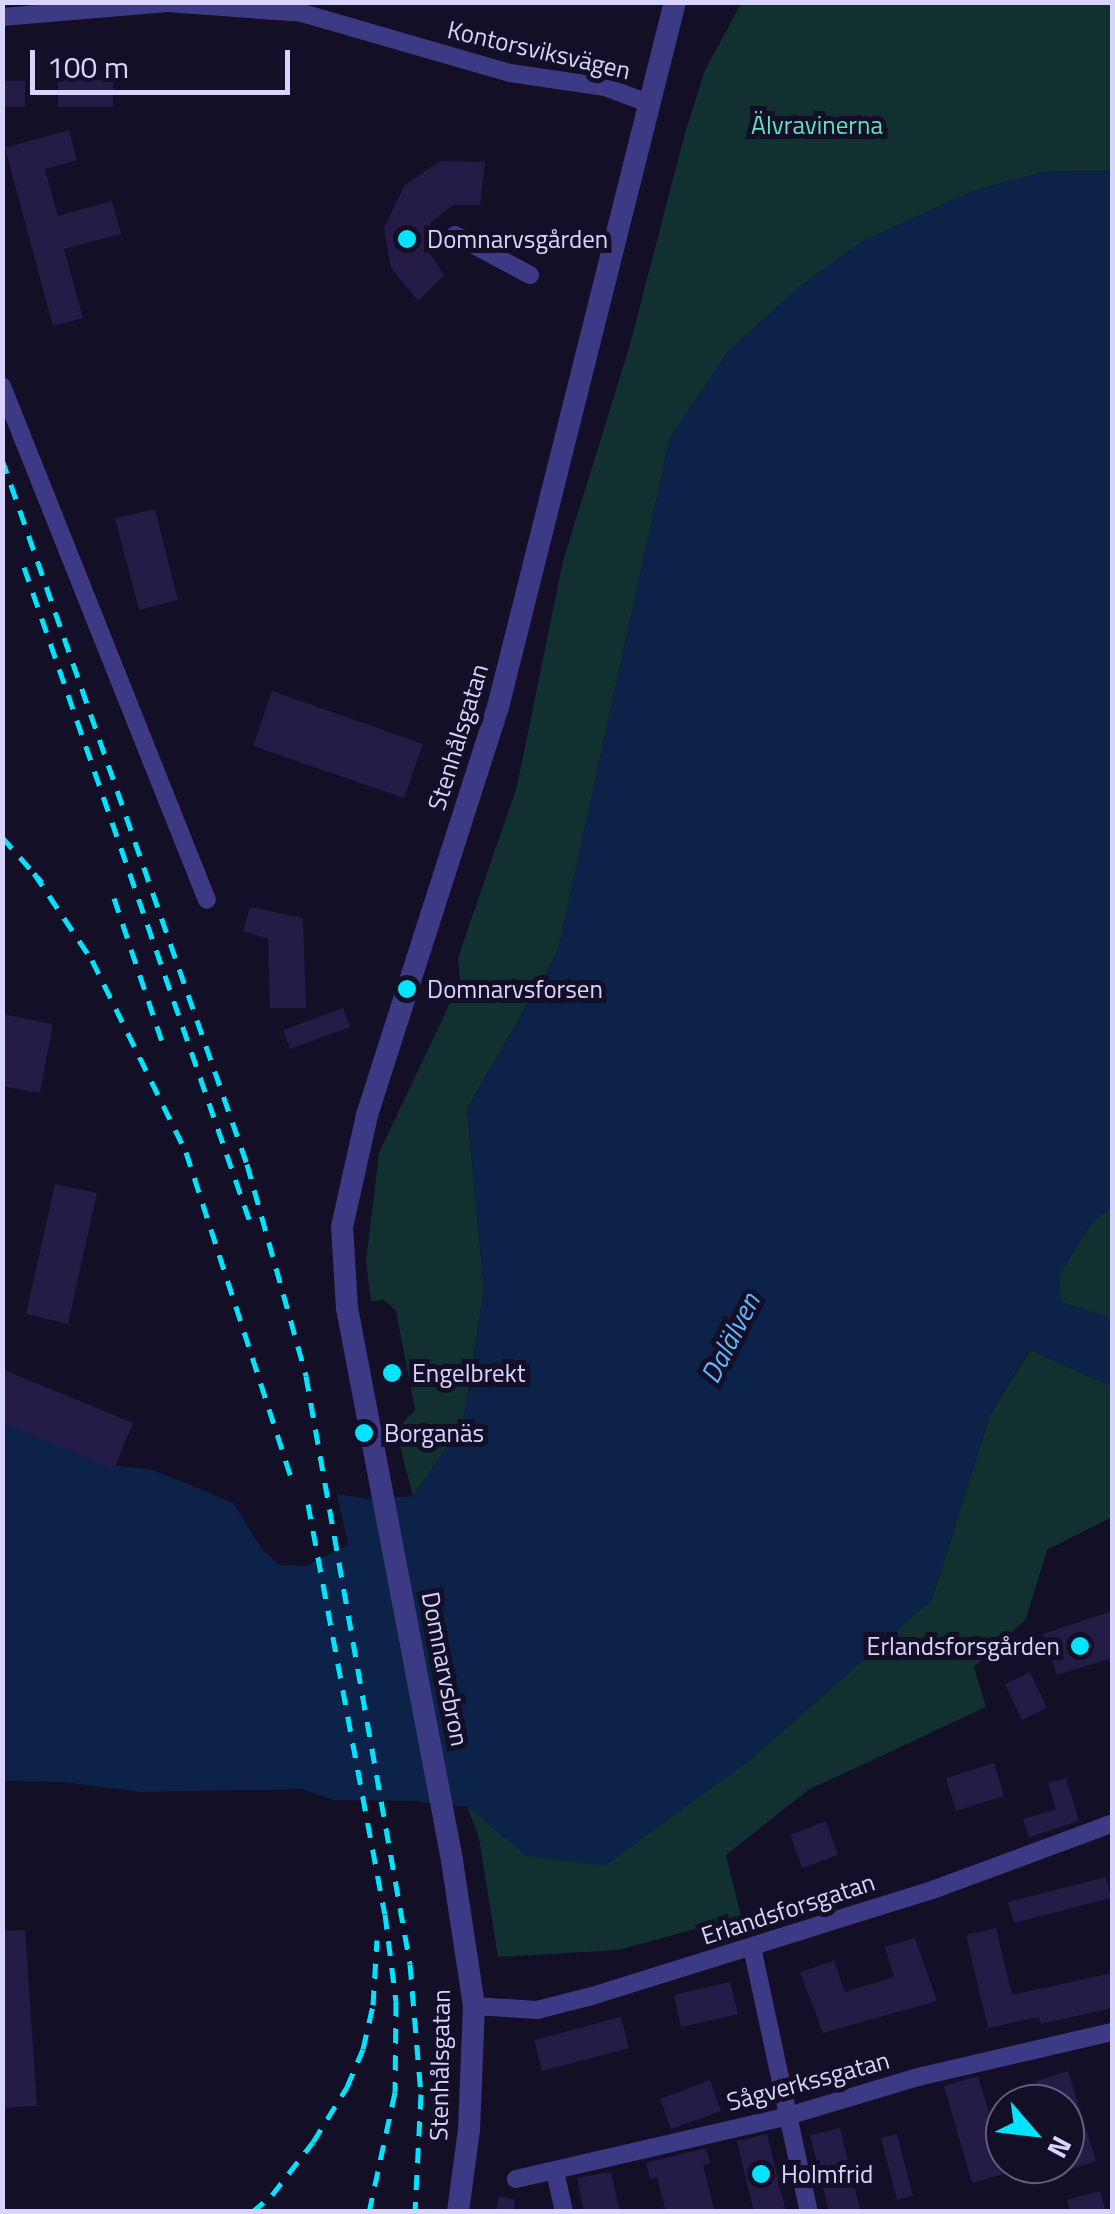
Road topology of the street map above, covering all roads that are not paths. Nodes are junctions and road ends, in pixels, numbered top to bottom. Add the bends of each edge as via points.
1 (676, 2) edge
2 (2, 17) edge
3 (648, 103) junction
4 (455, 235) dead end
5 (530, 275) dead end
6 (2, 386) edge
7 (208, 900) dead end
8 (383, 1488) joint
9 (1111, 1824) edge
10 (452, 1860) joint
11 (752, 1947) junction
12 (474, 2006) junction
13 (1112, 2032) edge
14 (788, 2116) junction
15 (555, 2171) junction
16 (516, 2179) dead end
17 (458, 2212) edge
18 (564, 2212) edge
19 (809, 2212) edge

1 - 3 street, Stenhålsgatan
2 - 3 street, Kontorsviksvägen via 167,2 302,13
3 - 8 street, Stenhålsgatan via 498,707 367,1114 342,1227 347,1308
4 - 5 street
6 - 7 street
8 - 10 street, Domnarvsbron
9 - 11 street, Erlandsforsgatan
10 - 12 street, Stenhålsgatan
11 - 12 street, Erlandsforsgatan via 537,2010
11 - 14 street
12 - 17 street, Stenhålsgatan
13 - 14 street, Sågverkssgatan via 918,2077
14 - 15 street, Sågverkssgatan
14 - 19 street
15 - 16 street, Sågverkssgatan
15 - 18 street

